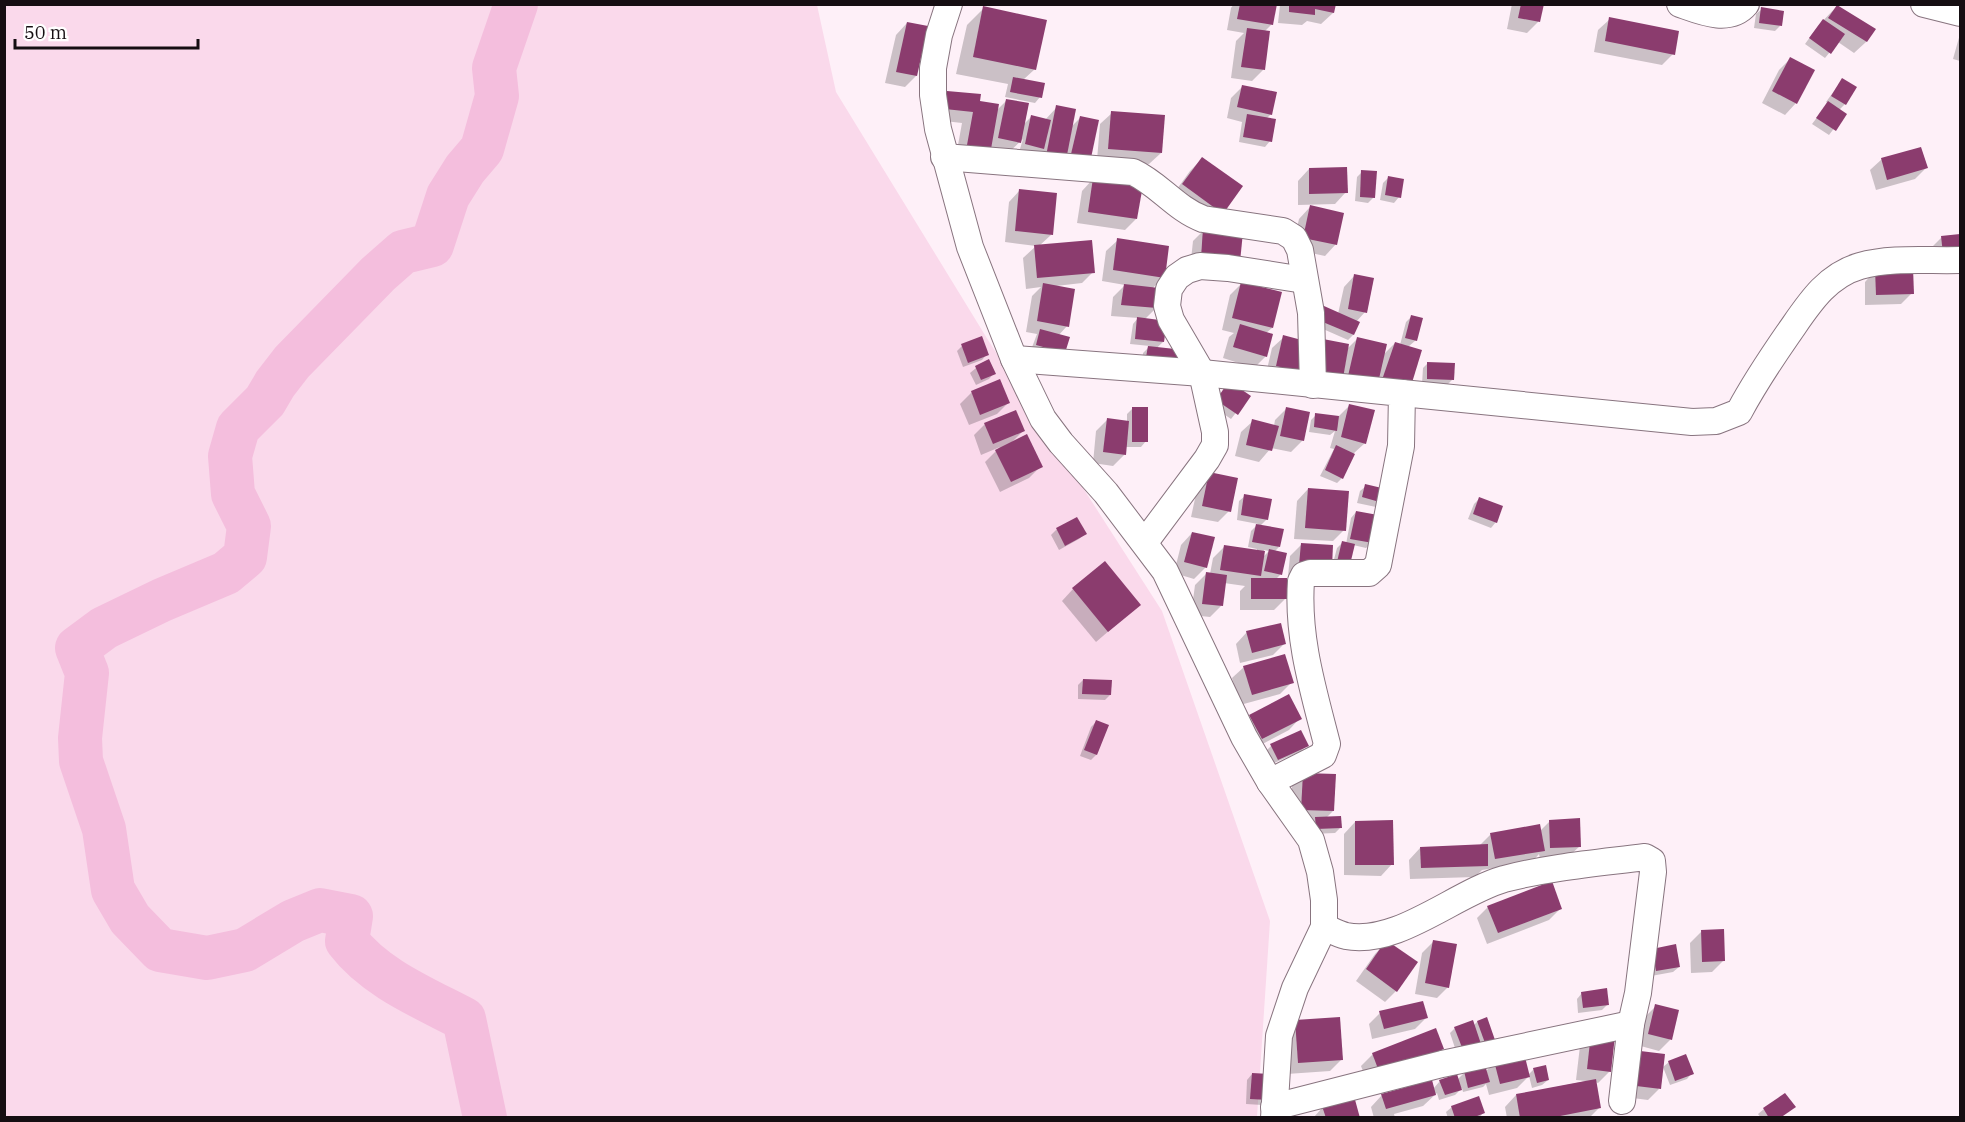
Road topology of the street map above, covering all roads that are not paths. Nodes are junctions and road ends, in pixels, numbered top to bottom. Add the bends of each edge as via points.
1 (949, 4) edge
2 (1680, 4) edge
3 (1746, 4) edge
4 (1924, 4) edge
5 (1960, 13) edge
6 (944, 157) junction
7 (1960, 260) edge
8 (1305, 280) junction
9 (1014, 359) junction
10 (1202, 373) junction
11 (1312, 385) junction
12 (1401, 393) junction
13 (1144, 542) junction
14 (1270, 782) junction
15 (1324, 927) junction
16 (1631, 1024) junction
17 (1622, 1101) dead end
18 (1274, 1112) edge

1 - 6 street via 933,68 933,95
2 - 3 street via 1717,15 1730,14
4 - 5 street
6 - 8 street via 1133,172 1197,217 1283,231 1294,238 1300,250
6 - 9 street via 970,247
7 - 12 street via 1874,262 1839,276 1815,296 1756,380 1739,412 1716,422
8 - 10 street via 1200,266 1177,278 1169,289 1167,306 1177,333
8 - 11 street via 1311,313
9 - 10 street
9 - 13 street via 1043,419
10 - 11 street
10 - 13 street via 1215,445
11 - 12 street
12 - 14 street via 1401,446 1378,565 1369,573 1310,573 1301,581 1304,646 1326,750
13 - 14 street via 1165,571 1244,737
14 - 15 street via 1311,840 1324,900
15 - 16 street via 1346,936 1370,937 1423,918 1468,892 1501,880 1540,870 1645,857 1652,861 1653,872
15 - 18 street via 1295,988 1279,1036
16 - 17 street
16 - 18 street via 1442,1064

